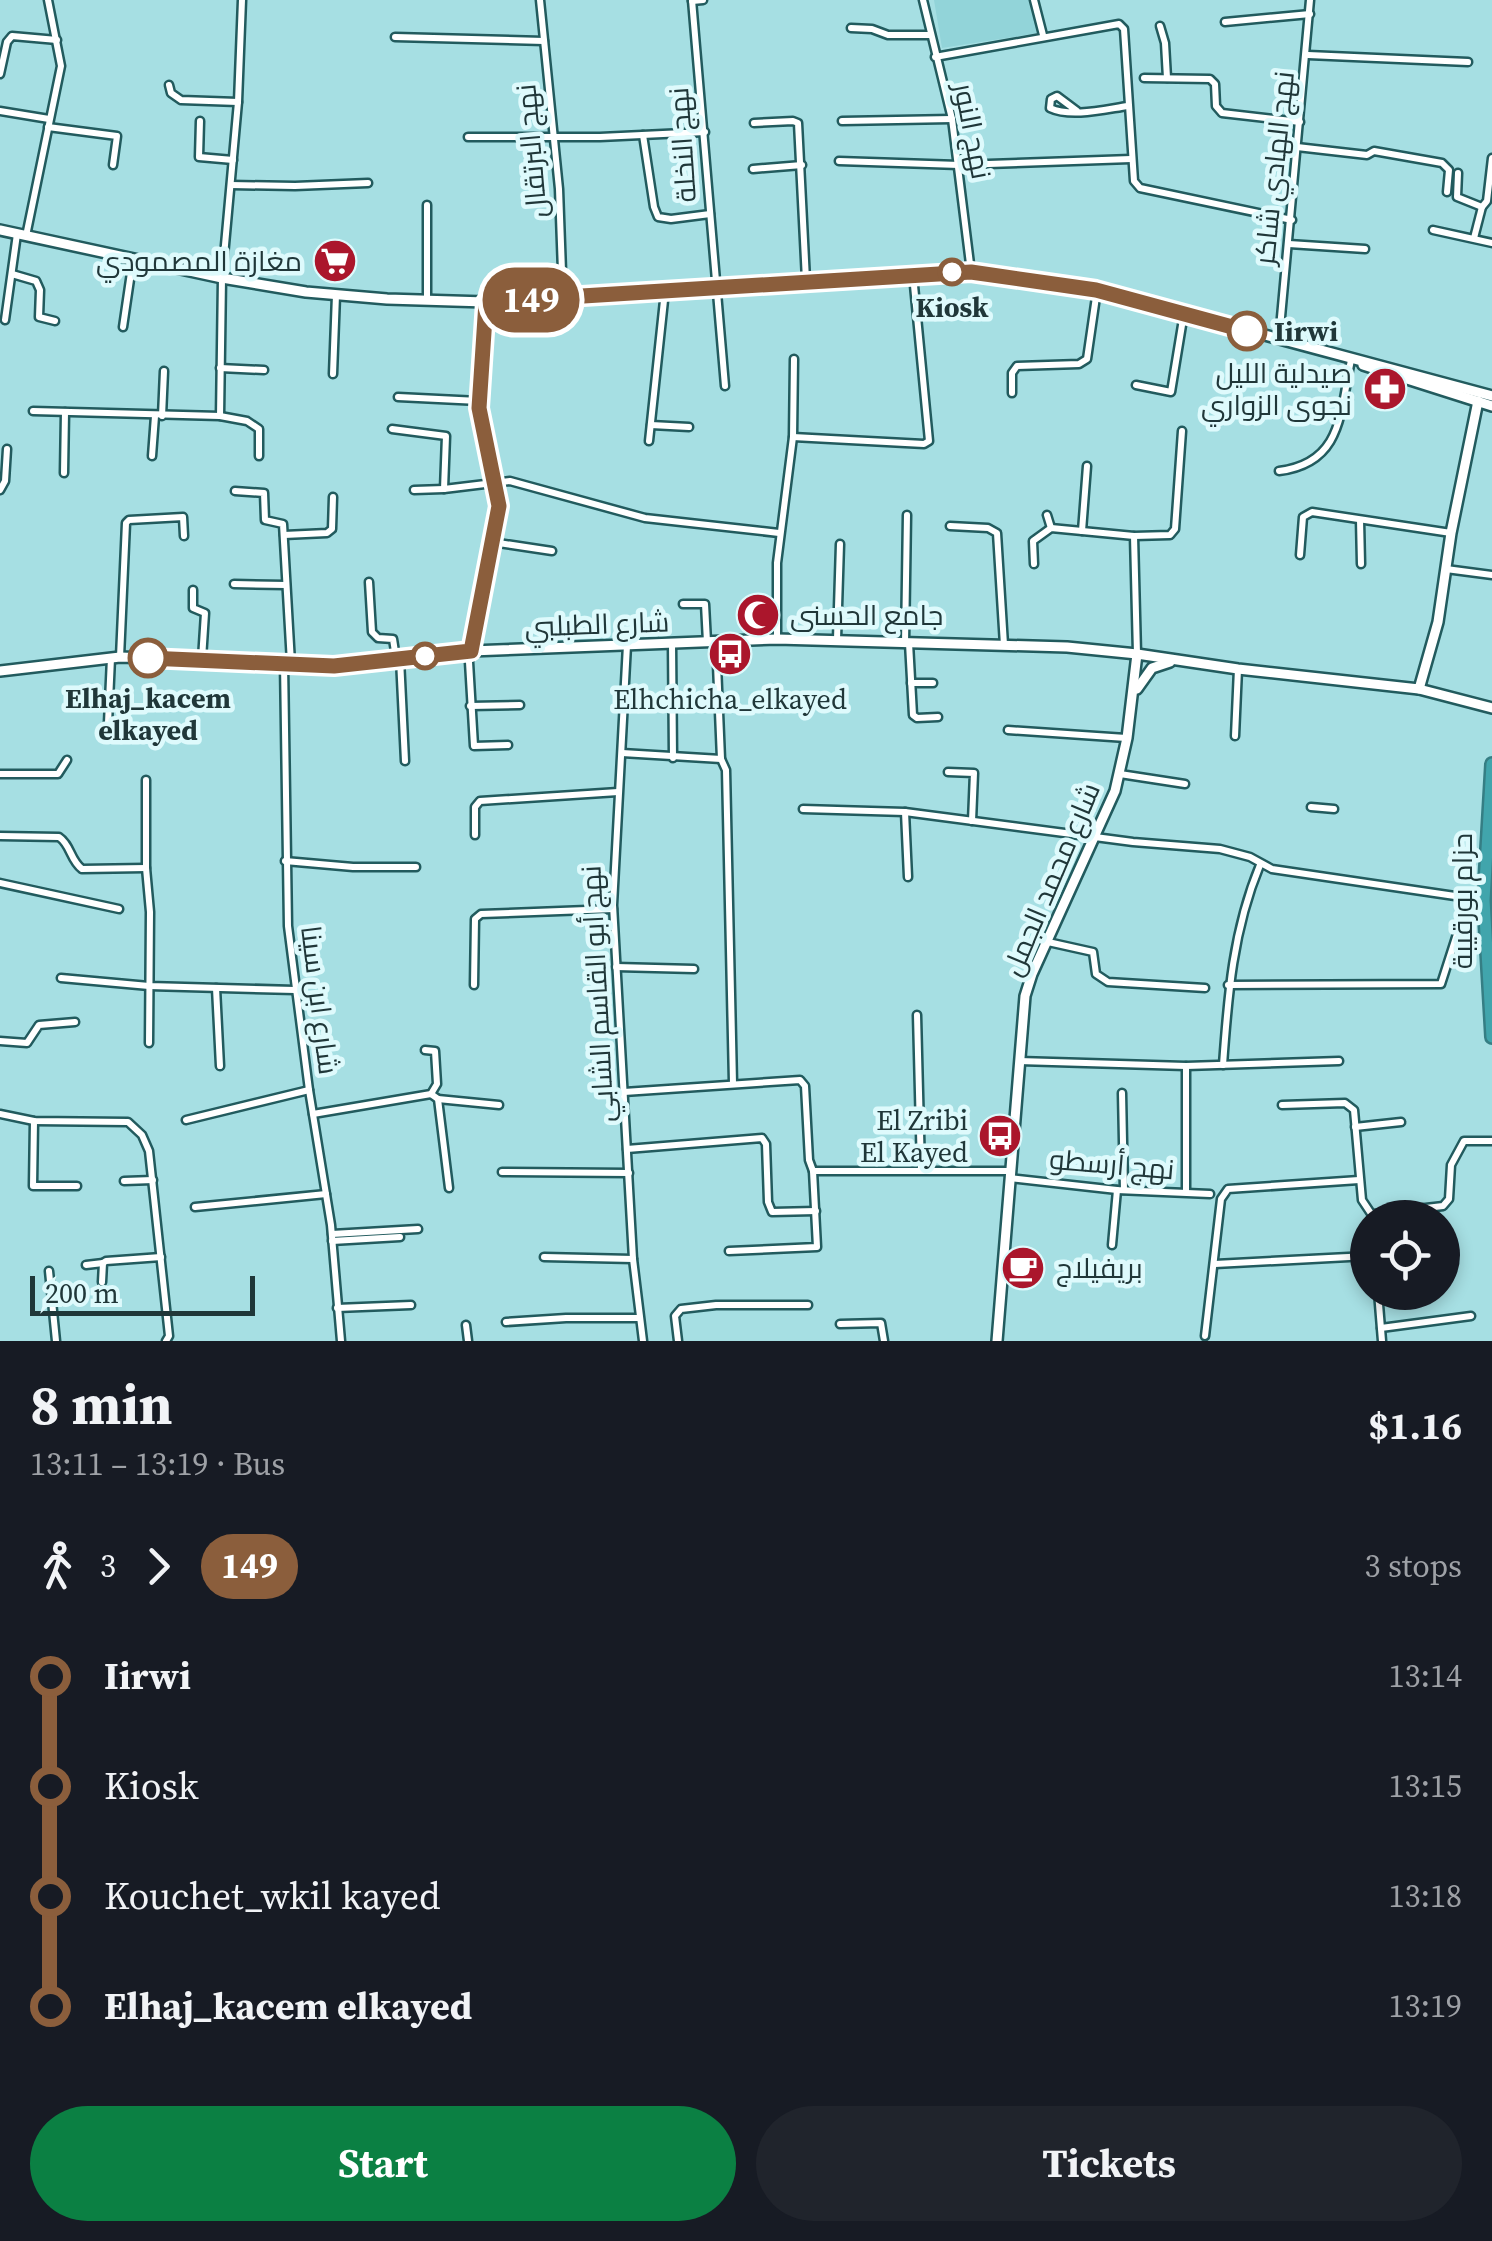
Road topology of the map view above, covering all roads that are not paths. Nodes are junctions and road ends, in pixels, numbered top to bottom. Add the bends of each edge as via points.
1 (48, 0) edge
2 (242, 0) edge
3 (540, 0) edge
4 (692, 0) edge
5 (703, 0) edge
6 (923, 0) edge
7 (1034, 0) edge
8 (1310, 0) edge
9 (1310, 14) junction
10 (1225, 22) dead end
11 (1160, 26) dead end
12 (851, 28) dead end
13 (930, 35) junction
14 (1043, 36) junction
15 (395, 37) dead end
16 (57, 40) junction
17 (544, 40) junction
18 (934, 56) junction
19 (1308, 56) junction
20 (1468, 62) dead end
21 (0, 74) edge
22 (1144, 78) dead end
23 (1167, 78) junction
24 (170, 85) dead end
25 (238, 102) junction
26 (1128, 106) junction
27 (0, 111) edge
28 (1076, 111) dead end
29 (952, 119) junction
30 (200, 121) dead end
31 (842, 121) dead end
32 (1300, 122) junction
33 (49, 123) junction
34 (754, 124) dead end
35 (704, 132) junction
36 (643, 135) junction
37 (468, 138) dead end
38 (554, 138) junction
39 (1298, 147) junction
40 (1492, 158) edge
41 (1131, 159) junction
42 (233, 160) junction
43 (839, 161) dead end
44 (958, 164) junction
45 (802, 165) junction
46 (113, 166) dead end
47 (753, 169) dead end
48 (1458, 174) dead end
49 (368, 182) dead end
50 (231, 184) junction
51 (1446, 192) dead end
52 (427, 205) dead end
53 (1482, 207) junction
54 (710, 214) junction
55 (1292, 220) junction
56 (0, 230) edge
57 (1433, 230) dead end
58 (22, 235) junction
59 (1474, 238) junction
60 (1492, 243) edge
61 (1289, 244) junction
62 (1365, 250) dead end
63 (133, 260) junction
64 (971, 272) junction
65 (12, 274) junction
66 (913, 274) junction
67 (222, 278) junction
68 (806, 280) junction
69 (714, 286) junction
70 (1096, 290) junction
71 (665, 291) junction
72 (336, 295) junction
73 (563, 299) junction
74 (428, 300) junction
75 (486, 302) junction
76 (1184, 312) junction
77 (5, 320) dead end
78 (55, 321) dead end
79 (123, 327) dead end
80 (1279, 340) junction
81 (794, 359) dead end
82 (1351, 360) junction
83 (220, 368) junction
84 (264, 370) dead end
85 (164, 371) dead end
86 (333, 374) dead end
87 (725, 386) dead end
88 (1136, 386) dead end
89 (1012, 393) dead end
90 (1492, 396) edge
91 (398, 397) dead end
92 (479, 401) junction
93 (1478, 402) junction
94 (1492, 406) edge
95 (33, 410) dead end
96 (65, 412) junction
97 (158, 416) junction
98 (220, 416) junction
99 (651, 424) junction
100 (688, 427) dead end
101 (392, 429) dead end
102 (1182, 431) dead end
103 (793, 437) junction
104 (649, 441) dead end
105 (7, 448) dead end
106 (152, 456) dead end
107 (258, 456) dead end
108 (1086, 466) dead end
109 (1279, 471) dead end
110 (64, 473) dead end
111 (495, 485) junction
112 (444, 489) junction
113 (0, 490) edge
114 (234, 490) dead end
115 (414, 490) dead end
116 (333, 497) dead end
117 (907, 514) dead end
118 (1047, 514) dead end
119 (1360, 520) junction
120 (950, 526) dead end
121 (1052, 528) junction
122 (1082, 531) junction
123 (779, 533) junction
124 (1451, 533) junction
125 (184, 536) dead end
126 (284, 536) junction
127 (1134, 536) junction
128 (492, 542) junction
129 (840, 544) dead end
130 (552, 551) dead end
131 (1300, 555) dead end
132 (1034, 564) dead end
133 (1362, 564) dead end
134 (1446, 569) junction
135 (1492, 575) edge
136 (368, 582) dead end
137 (234, 584) dead end
138 (286, 585) junction
139 (193, 590) dead end
140 (683, 604) dead end
141 (777, 638) junction
142 (837, 639) junction
143 (711, 642) junction
144 (672, 643) junction
145 (907, 643) junction
146 (627, 645) junction
147 (1004, 646) junction
148 (471, 651) junction
149 (1138, 654) junction
150 (116, 658) junction
151 (202, 659) junction
152 (398, 659) junction
153 (1179, 661) junction
154 (288, 663) junction
155 (1238, 670) junction
156 (0, 671) edge
157 (910, 683) junction
158 (933, 683) dead end
159 (1420, 689) junction
160 (1133, 696) junction
161 (520, 705) dead end
162 (470, 706) junction
163 (1492, 708) edge
164 (938, 718) dead end
165 (108, 724) dead end
166 (1008, 730) dead end
167 (1235, 736) dead end
168 (1127, 738) junction
169 (508, 745) dead end
170 (622, 753) junction
171 (673, 758) junction
172 (720, 759) junction
173 (68, 760) dead end
174 (405, 761) dead end
175 (1492, 764) edge
176 (948, 772) dead end
177 (0, 774) edge
178 (1120, 774) junction
179 (146, 780) dead end
180 (1186, 784) dead end
181 (618, 792) junction
182 (1312, 806) dead end
183 (1334, 808) dead end
184 (803, 809) dead end
185 (905, 812) junction
186 (972, 820) junction
187 (475, 835) dead end
188 (0, 836) edge
189 (1093, 836) junction
190 (285, 862) junction
191 (1258, 863) junction
192 (416, 867) dead end
193 (146, 868) junction
194 (908, 877) dead end
195 (0, 884) edge
196 (1479, 900) junction
197 (119, 909) dead end
198 (613, 909) junction
199 (1048, 942) junction
200 (616, 966) junction
201 (694, 970) dead end
202 (61, 978) dead end
203 (474, 985) dead end
204 (1228, 985) junction
205 (148, 986) junction
206 (216, 988) junction
207 (1205, 988) dead end
208 (295, 990) junction
209 (917, 1014) dead end
210 (75, 1022) dead end
211 (1492, 1037) edge
212 (0, 1041) edge
213 (148, 1043) dead end
214 (425, 1050) dead end
215 (1018, 1061) junction
216 (1338, 1061) dead end
217 (1223, 1065) junction
218 (220, 1066) dead end
219 (1186, 1066) junction
220 (733, 1083) junction
221 (309, 1090) junction
222 (624, 1092) junction
223 (1122, 1093) dead end
224 (434, 1097) junction
225 (498, 1105) dead end
226 (1282, 1105) dead end
227 (0, 1114) edge
228 (313, 1114) junction
229 (186, 1120) dead end
230 (34, 1121) junction
231 (1401, 1122) dead end
232 (1355, 1126) junction
233 (1492, 1141) edge
234 (627, 1150) junction
235 (921, 1170) junction
236 (813, 1171) junction
237 (502, 1172) dead end
238 (629, 1173) junction
239 (1011, 1174) junction
240 (153, 1180) junction
241 (1358, 1180) junction
242 (124, 1181) dead end
243 (76, 1186) dead end
244 (449, 1188) dead end
245 (1120, 1190) junction
246 (1186, 1192) junction
247 (326, 1194) junction
248 (1210, 1194) dead end
249 (1363, 1200) edge
250 (1448, 1200) edge
251 (195, 1207) dead end
252 (816, 1210) junction
253 (418, 1229) dead end
254 (332, 1237) junction
255 (400, 1237) dead end
256 (1112, 1245) dead end
257 (729, 1251) dead end
258 (161, 1257) junction
259 (544, 1257) dead end
260 (1350, 1257) edge
261 (633, 1259) junction
262 (103, 1264) junction
263 (1215, 1264) junction
264 (86, 1265) dead end
265 (49, 1272) dead end
266 (102, 1282) dead end
267 (411, 1304) dead end
268 (808, 1305) dead end
269 (338, 1308) junction
270 (1380, 1310) edge
271 (1471, 1316) dead end
272 (638, 1318) junction
273 (506, 1322) dead end
274 (840, 1324) dead end
275 (466, 1326) dead end
276 (1381, 1328) junction
277 (1205, 1336) dead end
278 (56, 1341) edge
279 (166, 1341) edge
280 (342, 1341) edge
281 (468, 1341) edge
282 (644, 1341) edge
283 (678, 1341) edge
284 (884, 1341) edge
285 (997, 1341) edge
286 (1382, 1341) edge

1 - 16 street
2 - 25 street
3 - 17 street, نهج البرتقال
4 - 5 street
4 - 35 street, نهج النخلة
6 - 13 street, نهج النور
7 - 14 street
8 - 9 street, نهج الهادي شاكر
9 - 10 street
9 - 19 street, نهج الهادي شاكر
11 - 23 street
12 - 13 street
13 - 18 street, نهج النور
14 - 18 street
14 - 26 street via 1119,24
15 - 17 street
16 - 21 street via 12,36
16 - 33 street via 61,66
17 - 38 street, نهج البرتقال
18 - 29 street, نهج النور
19 - 20 street
19 - 32 street, نهج الهادي شاكر
22 - 23 street
23 - 32 street via 1210,79 1222,113
24 - 25 street via 181,100
25 - 42 street
26 - 28 street
26 - 41 street
27 - 33 street
29 - 31 street
29 - 44 street, نهج النور
30 - 42 street via 199,157
32 - 39 street, نهج الهادي شاكر
33 - 46 street via 117,136
33 - 58 street
34 - 45 street via 798,123
35 - 36 street
35 - 54 street, نهج النخلة
36 - 38 street
36 - 54 street via 658,217
37 - 38 street
38 - 73 street, نهج البرتقال
39 - 51 street via 1442,163
39 - 55 street, نهج الهادي شاكر
40 - 53 street
41 - 44 street
41 - 55 street via 1140,188
42 - 50 street
43 - 44 street
44 - 64 street, نهج النور
45 - 47 street
45 - 68 street
48 - 53 street via 1456,197
49 - 50 street
50 - 67 street
52 - 74 street
53 - 59 street
54 - 69 street, نهج النخلة
55 - 61 street, نهج الهادي شاكر
56 - 58 street
57 - 59 street
58 - 63 street
58 - 65 street
59 - 60 street
61 - 62 street
61 - 80 street, نهج الهادي شاكر
63 - 67 street
63 - 79 street
64 - 66 street
64 - 70 street
65 - 77 street
65 - 78 street via 36,281 40,317
66 - 68 street
66 - 103 street via 928,442
67 - 72 street
67 - 83 street
68 - 69 street
69 - 71 street
69 - 87 street, نهج النخلة
70 - 76 street
70 - 89 street via 1086,359 1017,366
71 - 73 street
71 - 99 street
72 - 74 street
72 - 86 street
73 - 75 street
74 - 75 street
75 - 92 street
76 - 80 street
76 - 88 street via 1171,392
80 - 82 street
81 - 103 street
82 - 90 street
82 - 93 street
82 - 109 street via 1329,448 1300,468
83 - 84 street
83 - 98 street
85 - 97 street
91 - 92 street
92 - 111 street
93 - 94 street
93 - 124 street
95 - 96 street
96 - 97 street
96 - 110 street
97 - 98 street
97 - 106 street
98 - 107 street via 257,424
99 - 100 street
99 - 104 street
101 - 112 street via 446,436
102 - 127 street via 1176,529
103 - 123 street
105 - 113 street
108 - 122 street
111 - 112 street
111 - 123 street via 520,483 645,518
111 - 128 street via 499,506
112 - 115 street
114 - 126 street via 264,494 266,520 278,520
116 - 126 street via 327,533
117 - 145 street
118 - 121 street
119 - 124 street
119 - 131 street via 1312,512 1303,518
119 - 133 street
120 - 147 street via 996,533
121 - 122 street
121 - 132 street via 1033,541
122 - 127 street
123 - 141 street
124 - 134 street
125 - 150 street via 183,518 126,523
126 - 138 street, شارع ابن سينا
127 - 149 street
128 - 130 street
128 - 148 street
129 - 142 street
134 - 135 street
134 - 159 street
136 - 152 street via 372,632 393,639
137 - 138 street
138 - 154 street, شارع ابن سينا
139 - 151 street via 194,608 205,613
140 - 143 street via 705,604
141 - 142 street, شارع الطبلبي
141 - 143 street, شارع الطبلبي
142 - 145 street, شارع الطبلبي
143 - 144 street, شارع الطبلبي
143 - 172 street
144 - 146 street, شارع الطبلبي
144 - 171 street
145 - 147 street, شارع الطبلبي
145 - 157 street
146 - 148 street, شارع الطبلبي
146 - 170 street, نهج أبو القاسم الشابي
147 - 149 street, شارع الطبلبي
148 - 152 street, شارع الطبلبي
148 - 162 street
149 - 153 street
149 - 160 street, شارع محمد الجمل
150 - 151 street, شارع الطبلبي
150 - 156 street, شارع الطبلبي
150 - 165 street
151 - 154 street, شارع الطبلبي
152 - 154 street, شارع الطبلبي
152 - 174 street
153 - 155 street
153 - 160 street via 1152,668
154 - 190 street, شارع ابن سينا
155 - 159 street
155 - 167 street
157 - 158 street
157 - 164 street via 912,715
159 - 163 street
160 - 168 street, شارع محمد الجمل
161 - 162 street
162 - 169 street via 474,746
166 - 168 street
168 - 178 street, شارع محمد الجمل
170 - 171 street
170 - 181 street, نهج أبو القاسم الشابي
171 - 172 street
172 - 220 street via 726,770
173 - 177 street via 58,774
175 - 196 highway, حزام بورقيبة
176 - 186 street via 974,773
178 - 180 street
178 - 189 street, شارع محمد الجمل
179 - 193 street
181 - 187 street via 480,801
181 - 198 street, نهج أبو القاسم الشابي
182 - 183 street
184 - 185 street
185 - 186 street
185 - 194 street
186 - 189 street
188 - 193 street via 59,837 82,869
189 - 191 street via 1221,850
189 - 199 street, شارع محمد الجمل
190 - 192 street
190 - 208 street, شارع ابن سينا
191 - 196 street
191 - 204 street
193 - 205 street
195 - 197 street
196 - 204 street via 1459,928 1442,984
196 - 211 highway, حزام بورقيبة
198 - 200 street, نهج أبو القاسم الشابي
198 - 203 street via 481,914 474,919
199 - 207 street via 1093,952 1096,974 1108,982
199 - 215 street, شارع محمد الجمل via 1025,996
200 - 201 street
200 - 222 street, نهج أبو القاسم الشابي
202 - 205 street
204 - 217 street
205 - 206 street
205 - 213 street
206 - 208 street
206 - 218 street
208 - 221 street, شارع ابن سينا
209 - 235 street
210 - 212 street via 38,1025 27,1043
214 - 224 street via 435,1051
215 - 219 street
215 - 239 street, شارع محمد الجمل
216 - 217 street
217 - 219 street
219 - 246 street
220 - 222 street
220 - 236 street via 795,1079 805,1086
221 - 228 street, شارع ابن سينا
221 - 229 street
222 - 234 street, نهج أبو القاسم الشابي
223 - 245 street
224 - 225 street
224 - 228 street
224 - 244 street
226 - 232 street via 1345,1102 1354,1110
227 - 230 street
228 - 247 street, شارع ابن سينا
230 - 240 street via 128,1122 149,1151
230 - 243 street via 33,1186
231 - 232 street
232 - 241 street
233 - 250 street via 1464,1142 1451,1165
234 - 238 street, نهج أبو القاسم الشابي
234 - 252 street via 762,1138 772,1212
235 - 236 street, نهج أرسطو
235 - 239 street, نهج أرسطو
236 - 252 street
237 - 238 street
238 - 261 street, نهج أبو القاسم الشابي
239 - 245 street, نهج أرسطو
239 - 285 street, شارع محمد الجمل
240 - 242 street
240 - 258 street
241 - 249 street
241 - 263 street via 1228,1188 1221,1199
245 - 246 street, نهج أرسطو
245 - 256 street
246 - 248 street, نهج أرسطو
247 - 251 street
247 - 254 street, شارع ابن سينا
252 - 257 street via 814,1249
253 - 254 street
254 - 255 street
254 - 269 street, شارع ابن سينا
258 - 262 street
258 - 279 street
259 - 261 street
260 - 263 street
261 - 272 street, نهج أبو القاسم الشابي
262 - 264 street
262 - 266 street
263 - 277 street
265 - 278 street
267 - 269 street
268 - 283 street via 681,1310 675,1316
269 - 280 street, شارع ابن سينا
270 - 276 street
271 - 276 street
272 - 273 street
272 - 282 street, نهج أبو القاسم الشابي
274 - 284 street via 881,1324
275 - 281 street
276 - 286 street

